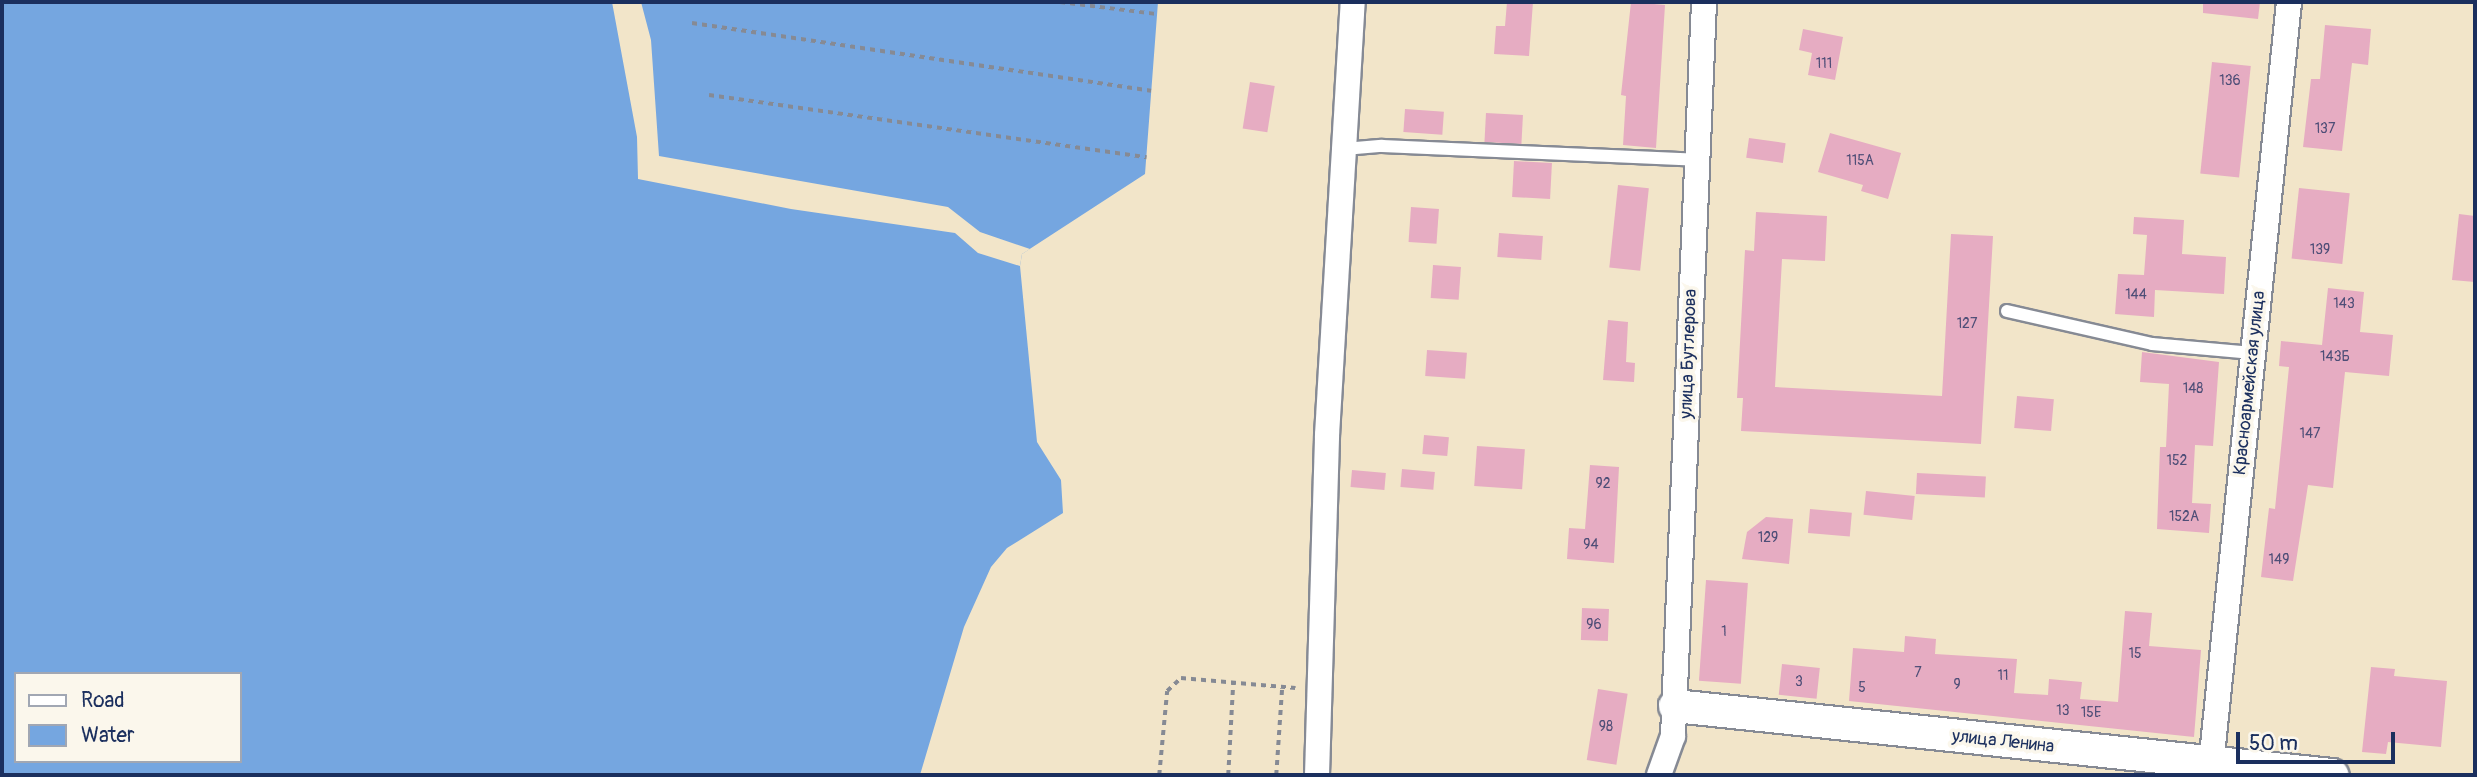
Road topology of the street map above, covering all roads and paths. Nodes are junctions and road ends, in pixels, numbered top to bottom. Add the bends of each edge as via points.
1 (1060, 2) edge
2 (1353, 2) edge
3 (1704, 2) edge
4 (2289, 2) edge
5 (1157, 14) dead end
6 (692, 23) dead end
7 (1151, 91) dead end
8 (709, 95) dead end
9 (1345, 149) junction
10 (1147, 157) dead end
11 (1697, 160) junction
12 (2007, 311) dead end
13 (2253, 353) junction
14 (1233, 683) junction
15 (1675, 706) junction
16 (2211, 765) junction
17 (1159, 775) edge
18 (1227, 775) edge
19 (1276, 775) edge
20 (1317, 775) edge
21 (1660, 775) edge
22 (2332, 775) edge

1 - 5 path
2 - 9 street
3 - 11 street, улица Бутлерова
4 - 13 street, Красноармейская улица
6 - 7 path
8 - 10 path
9 - 11 lane via 1382,146
9 - 20 street via 1327,435
11 - 15 street, улица Бутлерова
12 - 13 lane via 2152,344
13 - 16 street, Красноармейская улица
14 - 17 path via 1181,678 1167,691
14 - 18 path
14 - 19 path via 1282,687
15 - 16 street, улица Ленина
15 - 21 street, улица Бутлерова via 1673,736
16 - 22 street, улица Ленина

